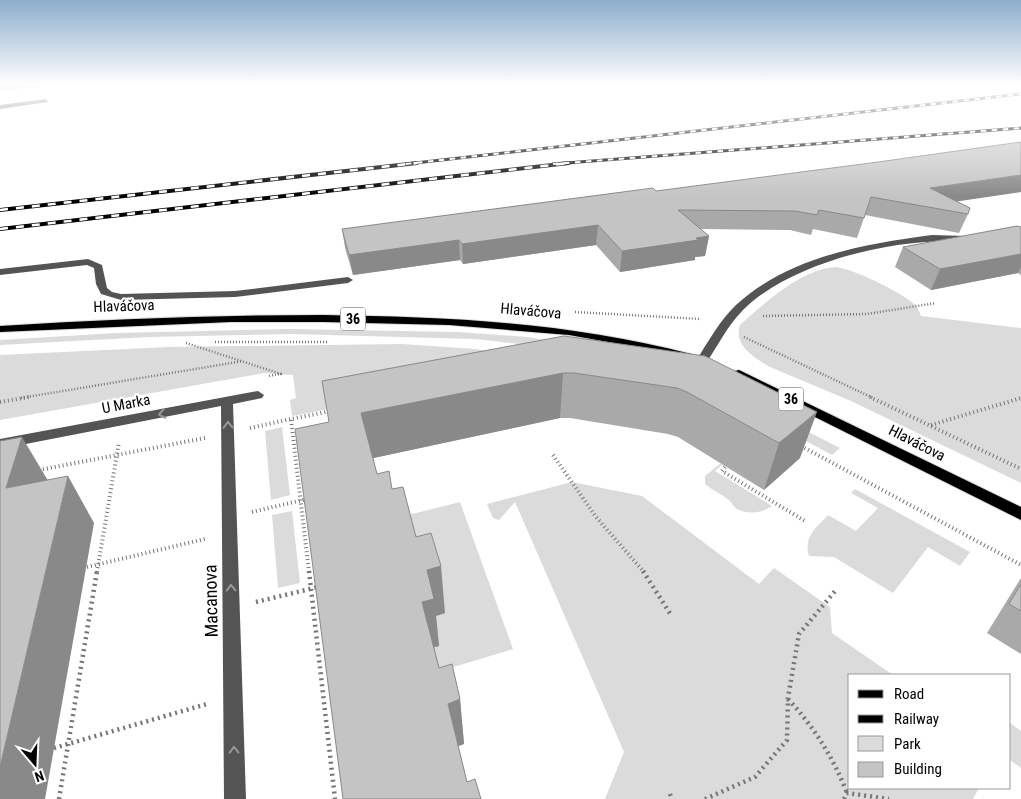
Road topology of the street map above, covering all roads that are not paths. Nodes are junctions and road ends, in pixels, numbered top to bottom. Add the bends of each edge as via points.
1 (976, 239) edge
2 (0, 272) edge
3 (348, 280) dead end
4 (0, 329) edge
5 (702, 361) junction
6 (258, 395) road end
7 (227, 401) junction
8 (0, 444) edge
9 (1021, 514) edge
10 (236, 799) edge

1 - 5 street via 933,238 858,251 804,268 740,307 722,327
2 - 3 street via 88,262 99,267 103,292 121,297 234,294
4 - 5 main road, Hlaváčova / 36 via 214,319 470,322 599,336
5 - 9 main road, Hlaváčova / 36 via 774,390
6 - 7 street, U Marka
7 -> 8 street, U Marka
10 -> 7 street, Macanova

